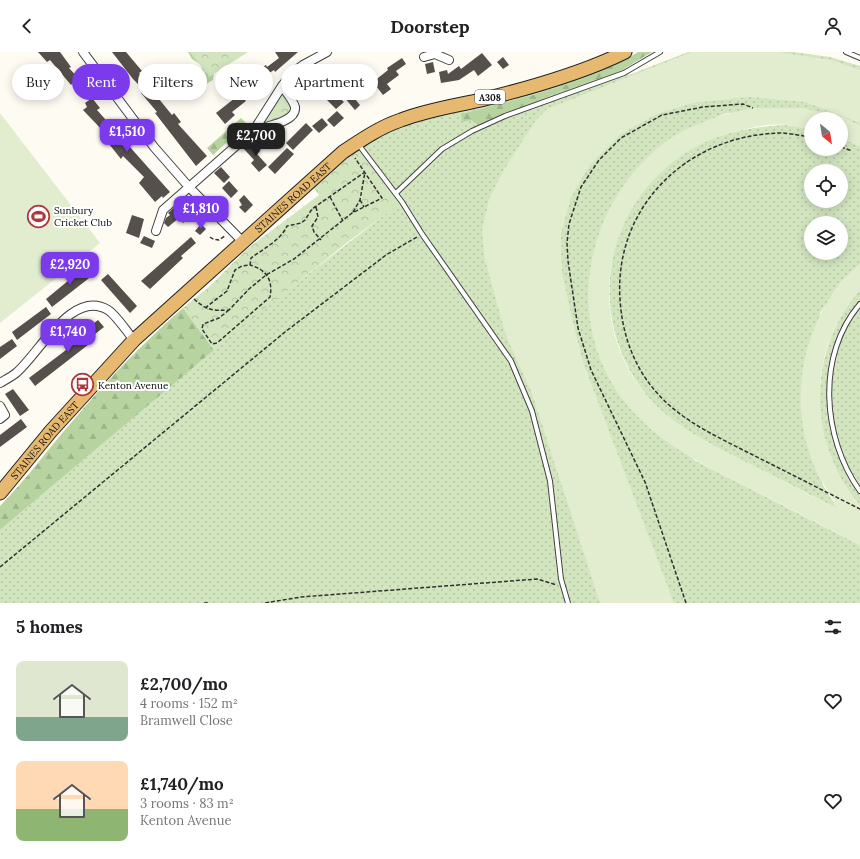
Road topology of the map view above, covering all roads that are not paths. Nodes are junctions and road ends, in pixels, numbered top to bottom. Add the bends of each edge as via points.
1 (84, 52) edge
2 (327, 52) edge
3 (625, 52) edge
4 (660, 52) edge
5 (846, 52) edge
6 (435, 53) edge
7 (424, 57) dead end
8 (860, 58) edge
9 (449, 60) dead end
10 (305, 64) edge
11 (281, 88) edge
12 (291, 100) edge
13 (254, 130) junction
14 (357, 142) junction
15 (189, 187) junction
16 (396, 193) junction
17 (156, 231) dead end
18 (243, 242) junction
19 (860, 304) edge
20 (134, 340) junction
21 (0, 383) edge
22 (0, 406) edge
23 (0, 419) edge
24 (860, 491) edge
25 (0, 493) edge
26 (568, 603) edge

1 - 15 street via 154,146
2 - 10 street
3 - 14 highway, STAINES ROAD EAST / A308 via 550,80 399,120
4 - 16 lane via 624,73 505,116 472,131 442,149
5 - 8 lane
6 - 7 street
6 - 9 street
11 - 13 street
12 - 13 street via 295,110 293,115 284,121
13 - 15 street
14 - 16 lane
14 - 18 highway, STAINES ROAD EAST / A308 via 329,163
15 - 17 street via 163,210
15 - 18 street
16 - 26 lane via 511,361 532,411 550,481 561,579
18 - 20 highway, STAINES ROAD EAST / A308
19 - 24 lane via 845,325 834,353 829,378 833,434 840,454
20 - 21 street via 109,310 96,305 82,307 68,315 16,373
20 - 25 highway, STAINES ROAD EAST / A308 via 50,431
22 - 23 street via 5,414

